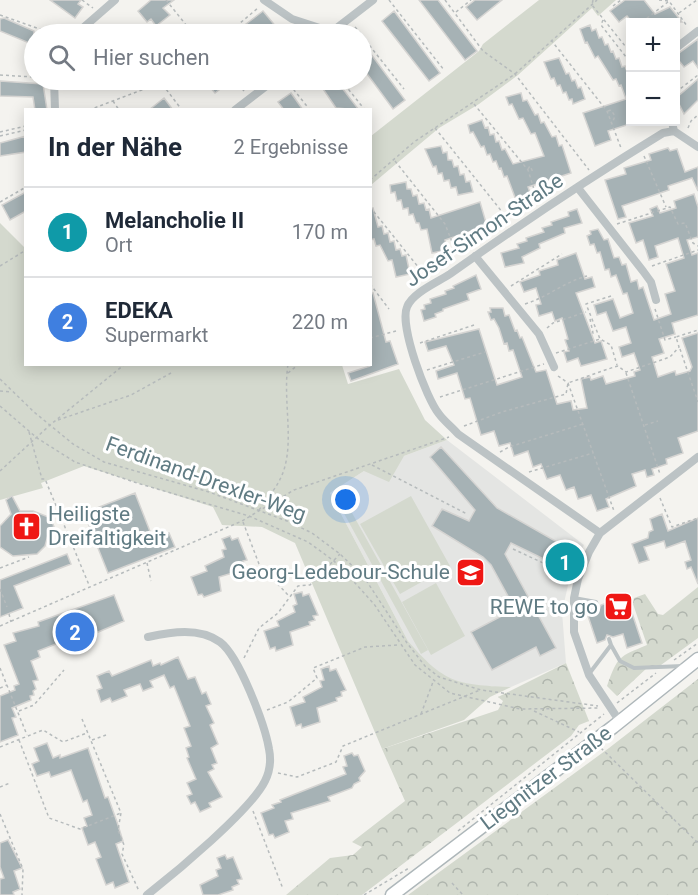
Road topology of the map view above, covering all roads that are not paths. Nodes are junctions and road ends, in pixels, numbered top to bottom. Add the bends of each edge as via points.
1 (115, 0) edge
2 (373, 0) edge
3 (265, 1) edge
4 (87, 24) edge
5 (306, 24) edge
6 (342, 24) edge
7 (696, 32) edge
8 (680, 44) edge
9 (54, 90) edge
10 (261, 90) edge
11 (55, 108) edge
12 (238, 108) edge
13 (673, 126) edge
14 (674, 131) junction
15 (698, 147) edge
16 (578, 188) junction
17 (475, 256) junction
18 (656, 300) road end
19 (552, 361) road end
20 (698, 457) edge
21 (600, 533) junction
22 (574, 598) junction
23 (597, 606) dead end
24 (148, 637) dead end
25 (609, 639) dead end
26 (611, 645) junction
27 (694, 662) edge
28 (589, 675) junction
29 (620, 722) junction
30 (157, 892) edge
31 (147, 895) edge
32 (392, 895) edge

1 - 4 street
2 - 6 street
3 - 5 street
7 - 8 street
9 - 11 street
10 - 12 street
13 - 14 street
14 - 15 street
14 - 16 street, Josef-Simon-Straße via 663,133
16 - 17 street, Josef-Simon-Straße
16 - 18 street via 651,282
17 - 19 street via 539,334
17 - 21 street, Josef-Simon-Straße via 408,303 405,310 406,330 431,400 458,434
20 - 21 street
21 - 22 street via 578,579
22 - 23 lane via 596,602
22 - 28 street via 574,632
24 - 30 street via 175,632 208,636 219,642 238,665 270,750 265,782
25 - 26 lane
26 - 27 lane via 620,661 634,668 662,669
26 - 28 lane
27 - 29 main road, Liegnitzer Straße
28 - 29 street
29 - 32 main road, Liegnitzer Straße
30 - 31 street

